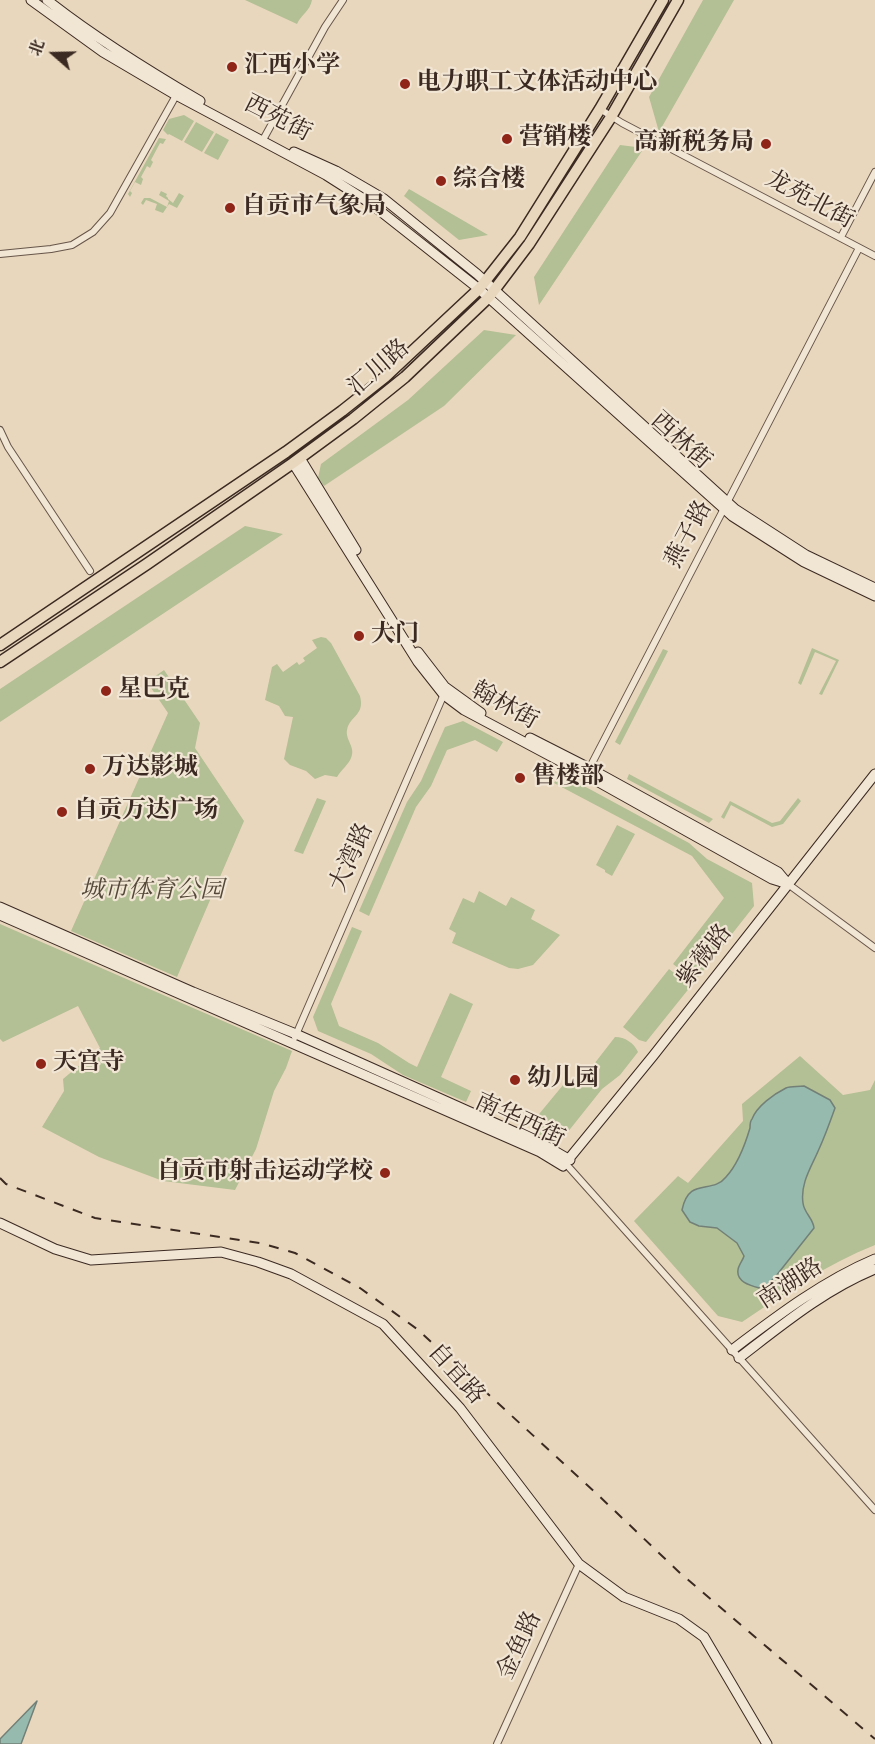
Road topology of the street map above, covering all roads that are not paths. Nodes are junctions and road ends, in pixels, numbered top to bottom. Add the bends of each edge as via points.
1 (31, 0) edge
2 (47, 0) edge
3 (343, 0) edge
4 (663, 0) edge
5 (678, 0) edge
6 (178, 92) junction
7 (600, 109) junction
8 (611, 117) junction
9 (264, 138) junction
10 (875, 172) edge
11 (841, 237) junction
12 (859, 248) junction
13 (0, 254) edge
14 (875, 256) edge
15 (483, 285) junction
16 (492, 293) junction
17 (0, 430) edge
18 (297, 460) junction
19 (726, 505) junction
20 (90, 571) dead end
21 (875, 588) edge
22 (875, 596) edge
23 (0, 645) edge
24 (0, 662) edge
25 (446, 692) junction
26 (588, 771) junction
27 (875, 774) edge
28 (788, 884) junction
29 (0, 907) edge
30 (0, 915) edge
31 (875, 948) edge
32 (294, 1038) junction
33 (568, 1162) junction
34 (0, 1222) edge
35 (875, 1259) edge
36 (875, 1269) edge
37 (732, 1350) junction
38 (739, 1358) junction
39 (875, 1510) edge
40 (579, 1564) junction
41 (497, 1744) edge
42 (767, 1744) edge

1 - 6 main road via 103,52
2 - 6 main road, 西苑街
3 - 9 street
4 - 7 main road, 汇川路
5 - 8 main road, 汇川路
6 - 9 main road, 西苑街
6 - 13 street via 110,213 93,232 72,245
6 - 15 main road via 370,202
7 - 8 street, 龙苑北街
7 - 15 main road, 汇川路 via 520,237
8 - 11 street, 龙苑北街
8 - 16 main road, 汇川路 via 529,244
9 - 15 main road, 西苑街 via 336,171 384,199
10 - 11 street
11 - 12 street, 龙苑北街
12 - 14 street, 龙苑北街
12 - 19 street, 燕子路
15 - 16 main road, 西林街
15 - 23 main road, 汇川路 via 385,377 342,411
16 - 18 main road, 汇川路 via 405,377
16 - 19 main road, 西林街
17 - 20 street
18 - 24 main road, 汇川路
18 - 25 main road, 翰林街 via 418,662
19 - 21 main road, 西林街 via 806,555
19 - 22 main road, 西林街 via 761,536
19 - 26 street, 燕子路
25 - 26 main road, 翰林街 via 465,710
25 - 32 street, 大湾路
26 - 28 main road, 翰林街 via 772,879
27 - 28 main road, 紫薇路
28 - 31 street, 翰林街
28 - 33 main road, 紫薇路
29 - 32 main road, 南华西街
30 - 32 main road, 南华西街
32 - 33 main road, 南华西街 via 563,1166
33 - 37 street, 南华西街
34 - 40 main road, 自宜路 via 55,1249 91,1260 221,1252 291,1274 383,1324 460,1408
35 - 37 main road, 南湖路 via 797,1302
36 - 38 main road, 南湖路 via 802,1309
37 - 38 street, 南华西街
38 - 39 street, 南华西街
40 - 41 street, 金鱼路
40 - 42 main road, 自宜路 via 624,1597 679,1618 704,1637

